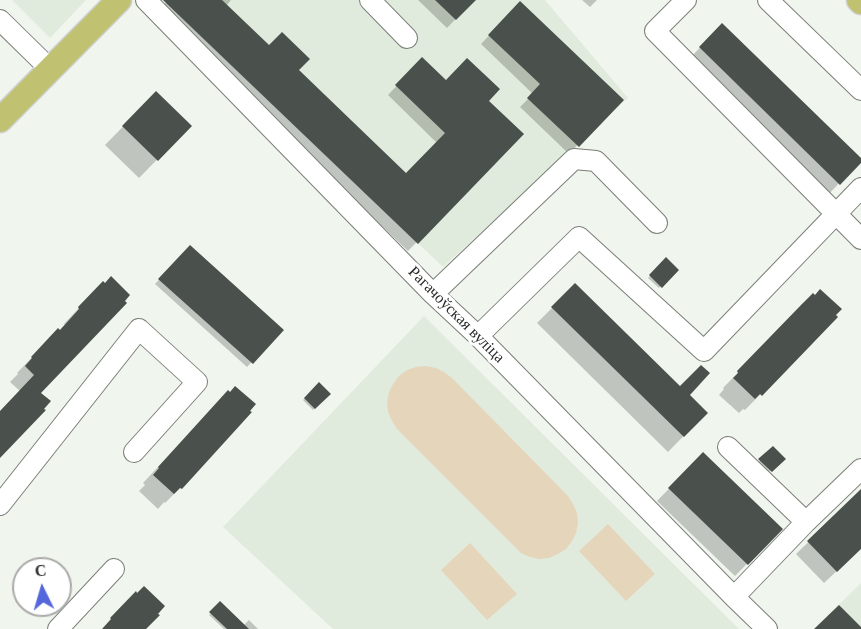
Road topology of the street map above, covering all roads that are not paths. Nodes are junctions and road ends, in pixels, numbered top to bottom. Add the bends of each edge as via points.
1 (119, 0) edge
2 (146, 0) edge
3 (370, 0) edge
4 (686, 0) edge
5 (768, 0) edge
6 (0, 10) edge
7 (0, 20) edge
8 (406, 38) dead end
9 (50, 69) junction
10 (861, 90) edge
11 (0, 120) edge
12 (861, 188) edge
13 (835, 213) junction
14 (657, 224) dead end
15 (861, 239) edge
16 (433, 294) junction
17 (478, 336) junction
18 (728, 447) dead end
19 (134, 452) dead end
20 (861, 469) edge
21 (0, 505) edge
22 (806, 522) junction
23 (114, 569) dead end
24 (734, 597) junction
25 (58, 629) edge
26 (767, 629) edge

1 - 9 main road
2 - 16 street, Рагачоўская вуліца
3 - 8 street
4 - 13 street via 655,31
5 - 10 street
6 - 7 street
7 - 9 street
9 - 11 main road
12 - 13 street
13 - 15 street
13 - 17 street via 704,351 579,237
14 - 16 street via 596,161 574,159
16 - 17 street, Рагачоўская вуліца
17 - 24 street, Рагачоўская вуліца
18 - 22 street
19 - 21 street via 197,382 139,329
20 - 22 street
22 - 24 street
23 - 25 street
24 - 26 street, Рагачоўская вуліца

